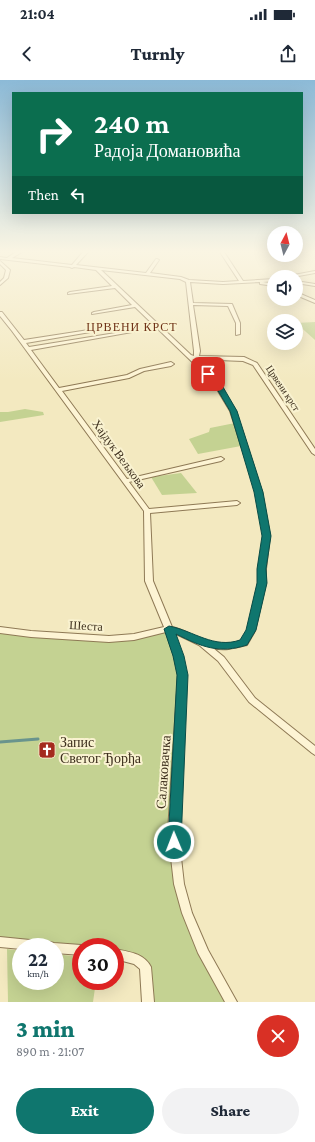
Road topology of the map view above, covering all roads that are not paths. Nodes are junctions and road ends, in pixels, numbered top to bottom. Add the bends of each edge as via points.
1 (123, 295) edge
2 (190, 295) edge
3 (303, 296) edge
4 (315, 302) edge
5 (191, 304) junction
6 (135, 306) junction
7 (0, 313) edge
8 (94, 313) dead end
9 (108, 328) dead end
10 (132, 331) dead end
11 (238, 334) dead end
12 (23, 342) junction
13 (28, 349) junction
14 (194, 357) junction
15 (171, 364) dead end
16 (58, 390) junction
17 (315, 453) edge
18 (221, 459) dead end
19 (125, 481) junction
20 (237, 503) dead end
21 (147, 511) junction
22 (169, 629) junction
23 (0, 630) edge
24 (200, 642) junction
25 (315, 751) edge
26 (0, 942) edge
27 (12, 943) edge
28 (124, 956) edge
29 (148, 1002) edge
30 (230, 1002) edge

1 - 6 street
2 - 5 street
3 - 4 street
5 - 11 street via 230,305 238,323
5 - 14 street
6 - 8 street
6 - 14 street
7 - 12 street, Хајдук Вељкова
9 - 12 street
10 - 13 street
12 - 13 street, Хајдук Вељкова
13 - 16 street, Хајдук Вељкова
14 - 17 street, Црвени крст via 244,359 255,364
14 - 24 street via 214,380 234,411 259,492 267,536 262,583 247,638 240,645 226,647
15 - 16 street via 142,370 129,376
16 - 19 street, Хајдук Вељкова
18 - 19 street
19 - 21 street, Хајдук Вељкова
20 - 21 street
21 - 22 street via 149,581
22 - 23 street, Шеста via 134,637 109,639
22 - 24 street via 179,631
22 - 30 street, Салаковачка via 182,675 173,831 179,884 204,953
24 - 25 street via 221,659 252,700
26 - 27 street
28 - 29 street via 137,959 145,967

